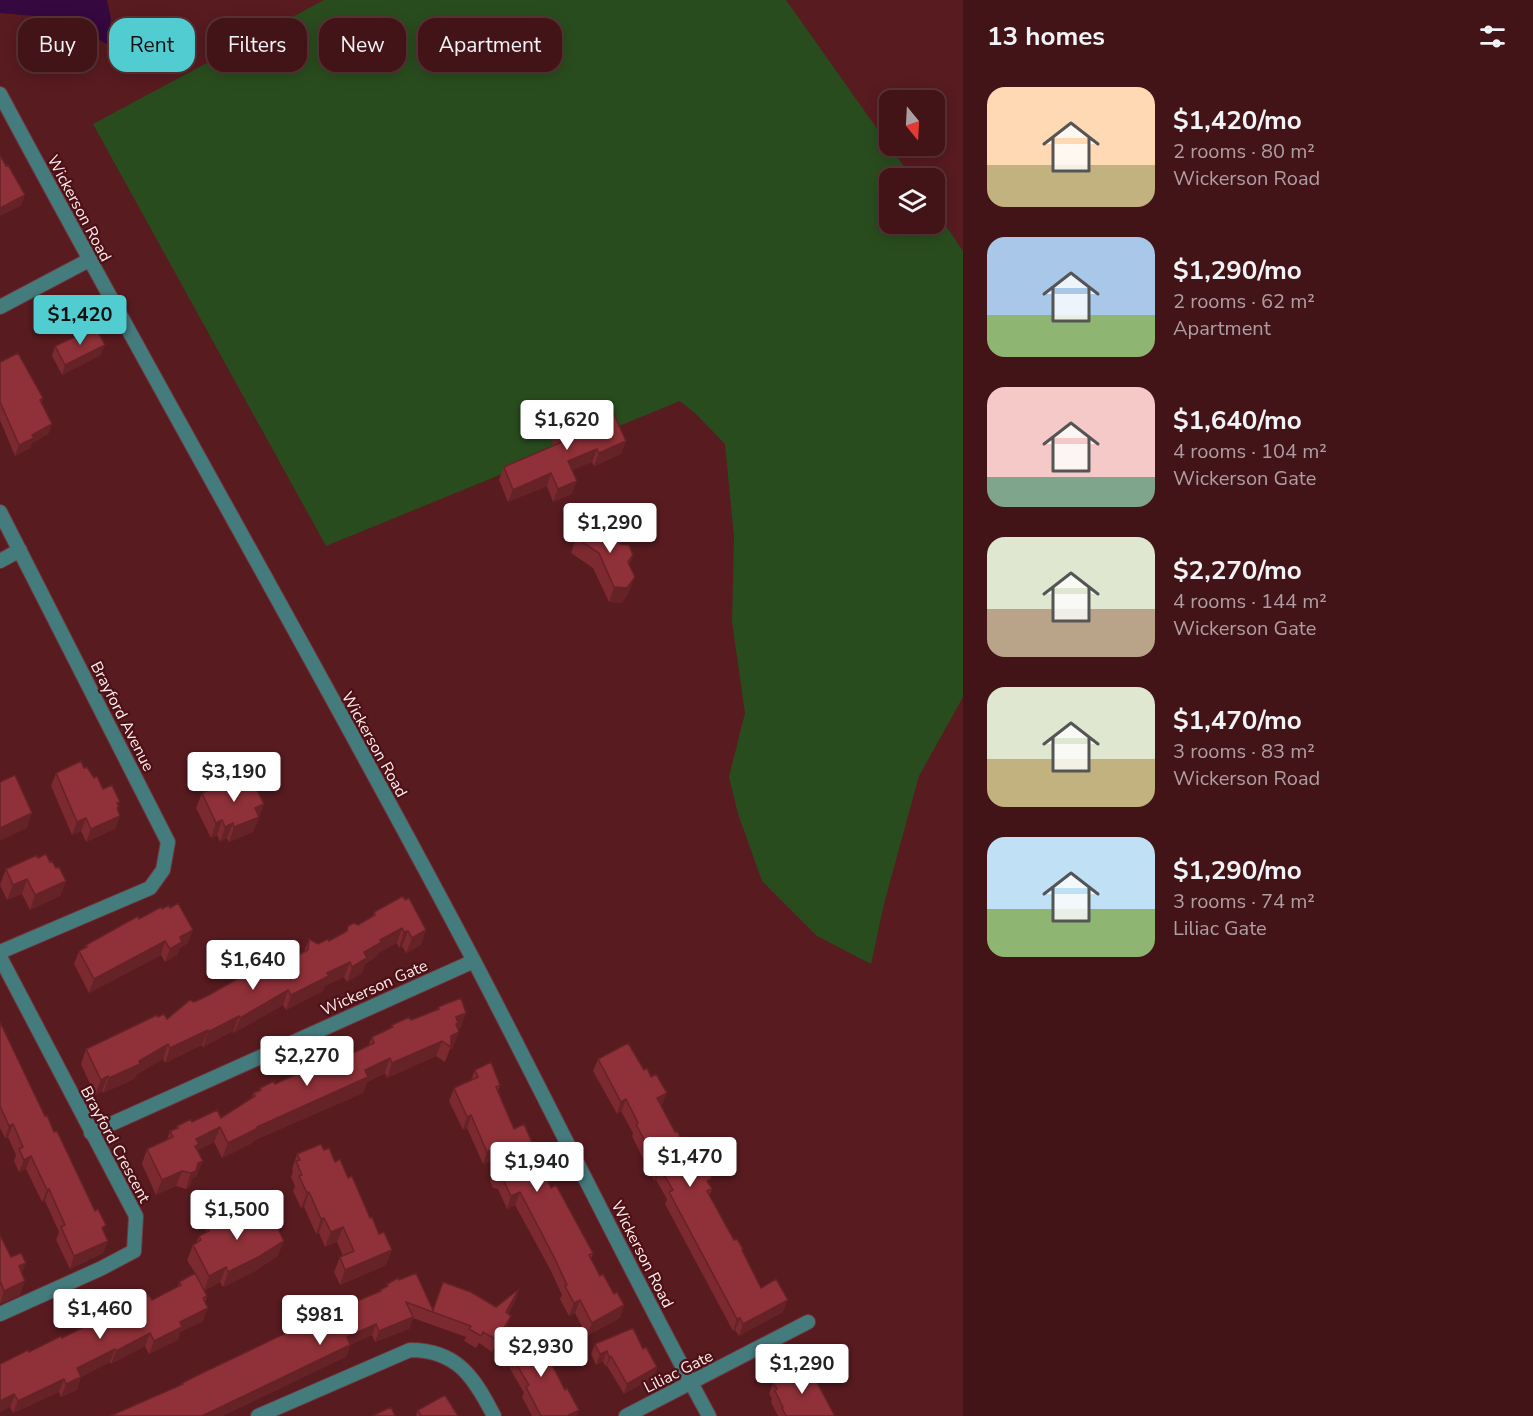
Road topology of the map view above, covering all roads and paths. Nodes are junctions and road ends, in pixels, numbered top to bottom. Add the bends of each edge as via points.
1 (0, 94) edge
2 (89, 260) junction
3 (0, 307) edge
4 (0, 512) edge
5 (20, 550) junction
6 (0, 561) edge
7 (0, 952) edge
8 (0, 957) edge
9 (474, 961) junction
10 (91, 1133) junction
11 (0, 1314) edge
12 (808, 1322) dead end
13 (691, 1382) junction
14 (258, 1416) edge
15 (494, 1416) edge
16 (626, 1416) edge
17 (709, 1416) edge

1 - 2 street, Wickerson Road
2 - 3 street
2 - 9 street, Wickerson Road
4 - 5 street, Brayford Avenue
5 - 6 street
5 - 7 street, Brayford Avenue via 168,842 163,870 150,888
8 - 10 street, Brayford Crescent
9 - 10 street, Wickerson Gate
9 - 13 street, Wickerson Road
10 - 11 street, Brayford Crescent via 136,1216 134,1251
12 - 13 street, Liliac Gate
13 - 16 street, Liliac Gate
13 - 17 street, Wickerson Road
14 - 15 street via 410,1350 446,1356 464,1369

